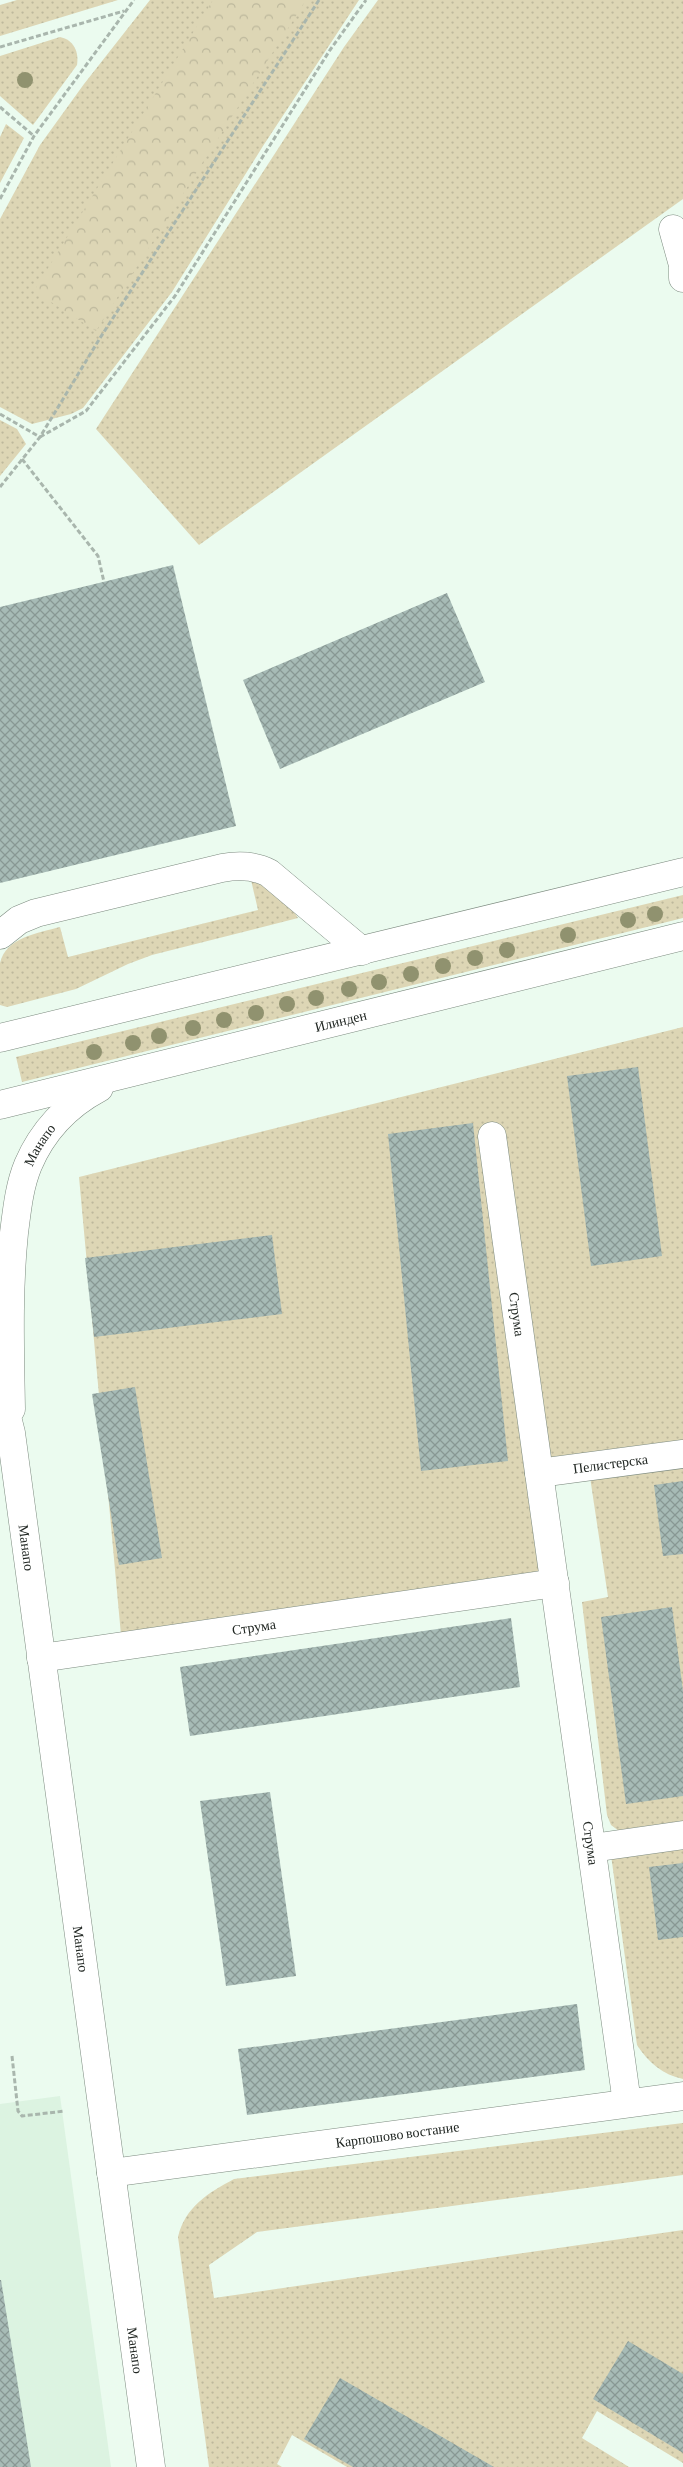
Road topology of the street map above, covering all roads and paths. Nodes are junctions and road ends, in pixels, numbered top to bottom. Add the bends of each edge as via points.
1 (134, 0) edge
2 (318, 0) edge
3 (366, 0) edge
4 (124, 12) junction
5 (0, 47) edge
6 (0, 107) edge
7 (34, 136) junction
8 (0, 199) edge
9 (673, 229) dead end
10 (683, 278) edge
11 (0, 414) edge
12 (40, 438) junction
13 (22, 460) junction
14 (0, 487) edge
15 (104, 582) dead end
16 (683, 872) edge
17 (0, 935) edge
18 (683, 936) edge
19 (362, 951) junction
20 (0, 1038) edge
21 (124, 1076) junction
22 (0, 1105) edge
23 (492, 1136) dead end
24 (0, 1389) edge
25 (11, 1433) junction
26 (683, 1454) edge
27 (539, 1474) junction
28 (555, 1583) junction
29 (41, 1658) junction
30 (683, 1835) edge
31 (592, 1848) junction
32 (12, 2056) dead end
33 (683, 2096) edge
34 (627, 2103) junction
35 (65, 2111) dead end
36 (111, 2174) junction
37 (151, 2467) edge

1 - 4 path
2 - 12 path via 100,338
3 - 12 path via 330,50 175,296 86,411
4 - 5 path
4 - 7 path
6 - 7 path
7 - 8 path
9 - 10 street via 683,265
11 - 12 path
12 - 13 path
13 - 14 path
13 - 15 path via 98,556
16 - 19 street
17 - 19 street via 19,920 60,906 222,868 249,866 269,873
18 - 21 street, Илинден
19 - 20 street
21 - 22 street, Илинден
21 - 25 street, Манапо via 82,1097 66,1111 40,1144 24,1176 16,1214 10,1280
23 - 27 street, Струма
24 - 25 street, Манапо
25 - 29 street, Манапо
26 - 27 street, Пелистерска
27 - 28 street, Струма
28 - 29 street, Струма
28 - 31 street, Струма
29 - 36 street, Манапо
30 - 31 street
31 - 34 street, Струма
32 - 35 path via 18,2111 22,2116
33 - 34 street, Карпошово востание
34 - 36 street, Карпошово востание
36 - 37 street, Манапо

